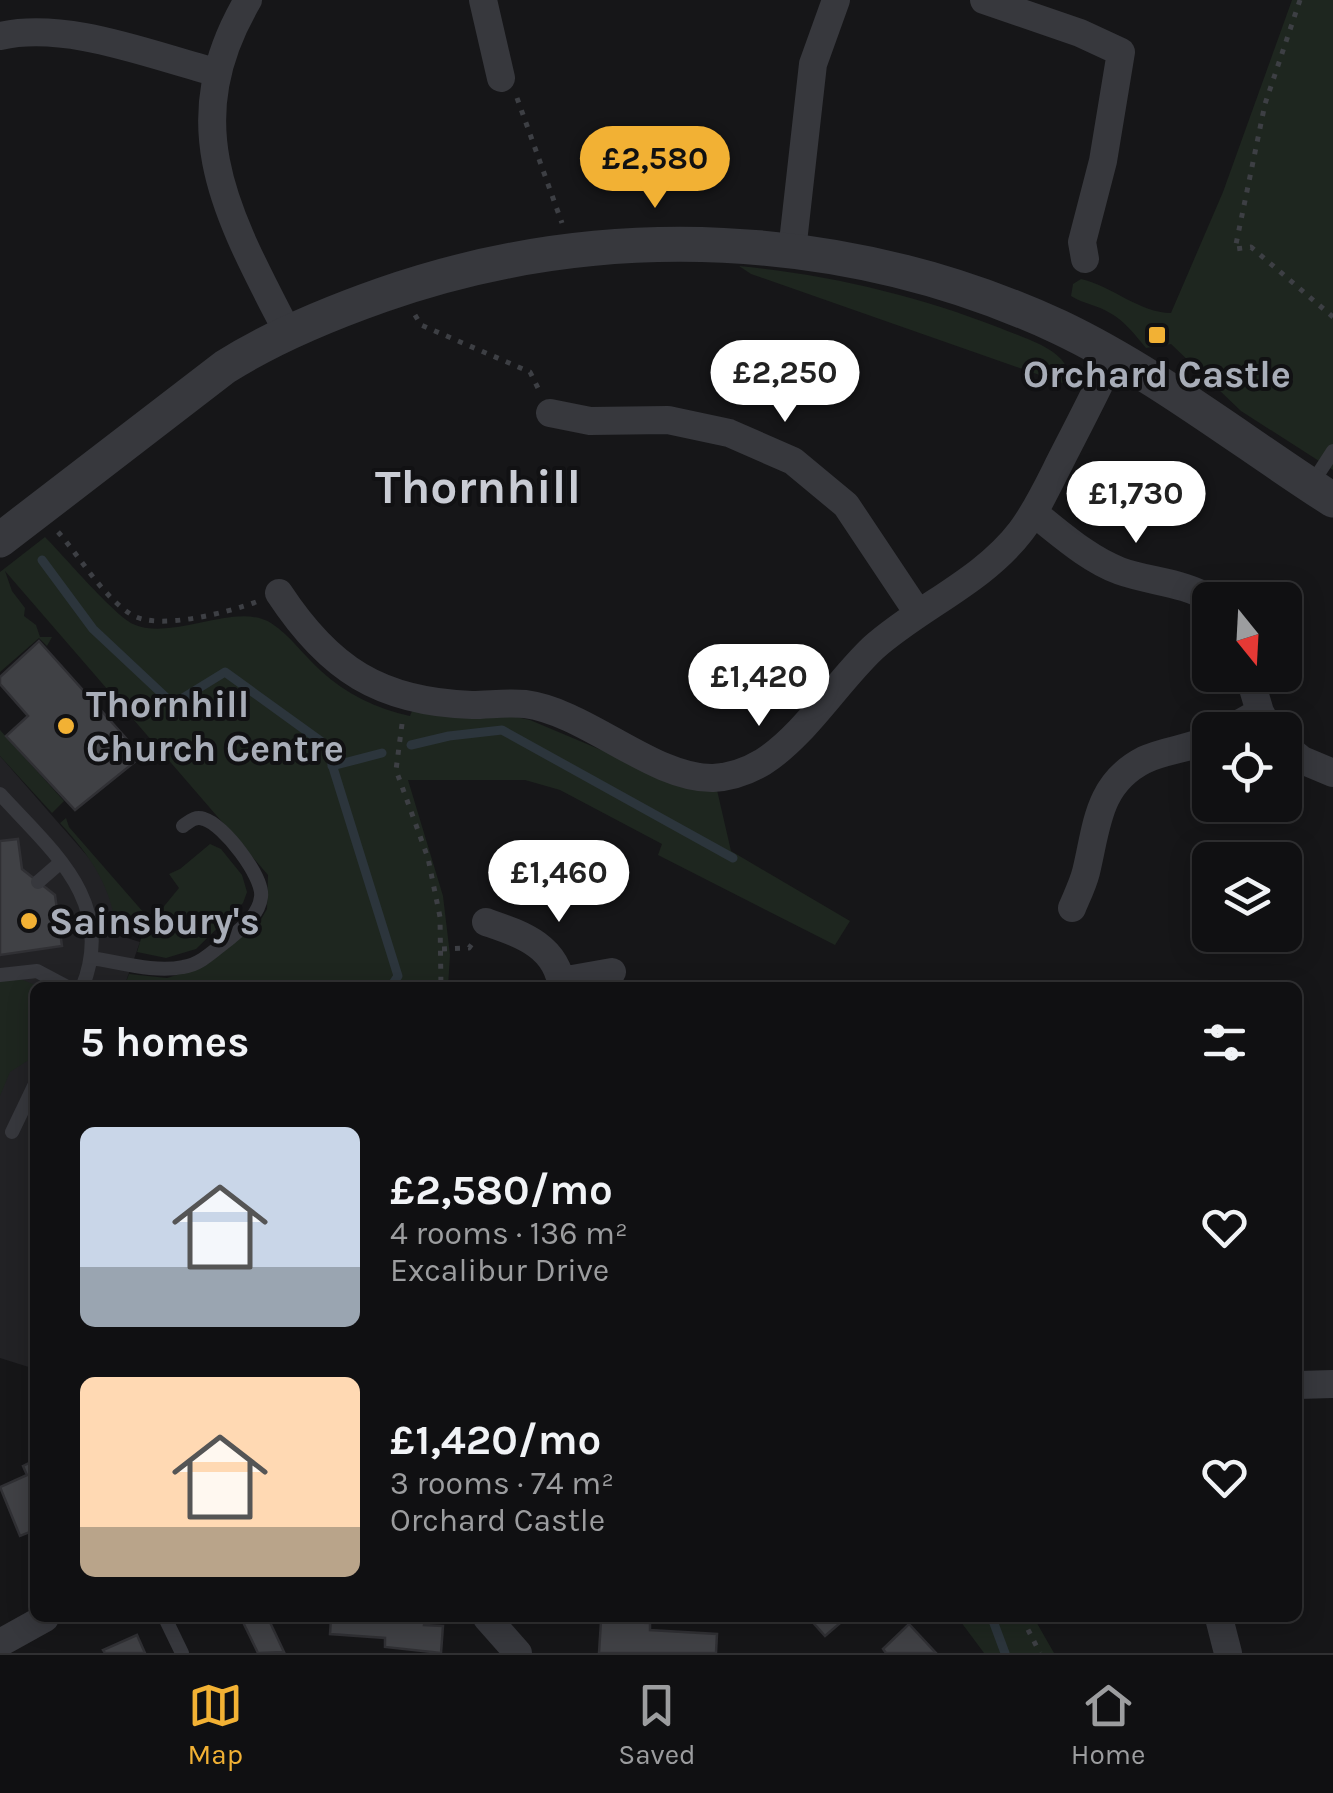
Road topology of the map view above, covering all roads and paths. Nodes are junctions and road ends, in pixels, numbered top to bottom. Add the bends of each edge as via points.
1 (248, 0) edge
2 (484, 0) edge
3 (836, 0) edge
4 (984, 0) edge
5 (1300, 0) edge
6 (0, 36) edge
7 (215, 72) junction
8 (501, 78) joint
9 (572, 250) junction
10 (792, 250) junction
11 (1085, 259) dead end
12 (413, 312) dead end
13 (1333, 317) edge
14 (288, 332) junction
15 (1112, 358) junction
16 (550, 413) joint
17 (1333, 451) edge
18 (1322, 493) edge
19 (1034, 513) junction
20 (56, 530) dead end
21 (70, 531) dead end
22 (62, 538) junction
23 (0, 540) edge
24 (1192, 589) edge
25 (279, 593) joint
26 (918, 613) junction
27 (402, 696) junction
28 (1192, 744) edge
29 (1302, 760) edge
30 (1333, 773) edge
31 (0, 794) edge
32 (183, 826) dead end
33 (62, 862) junction
34 (38, 882) dead end
35 (1072, 908) dead end
36 (486, 922) dead end
37 (91, 958) junction
38 (612, 972) dead end
39 (0, 975) edge
40 (58, 982) edge
41 (84, 982) edge
42 (441, 982) edge
43 (560, 982) edge
44 (570, 982) edge
45 (30, 1094) edge
46 (12, 1132) dead end
47 (1333, 1384) edge
48 (1302, 1385) edge
49 (38, 1622) edge
50 (167, 1622) edge
51 (491, 1622) edge
52 (1024, 1622) edge
53 (1221, 1622) edge
54 (0, 1643) edge
55 (182, 1653) edge
56 (518, 1653) edge
57 (1040, 1653) edge
58 (1228, 1653) edge

1 - 7 street
2 - 8 street
3 - 10 street via 813,64
4 - 11 street via 1122,52 1082,242
5 - 13 path via 1265,104 1235,249 1251,247
6 - 7 street via 62,33
7 - 14 street via 212,122 224,192
8 - 9 path via 521,102
9 - 10 street via 691,243
9 - 14 street via 444,275
10 - 15 street via 878,265 966,292 1057,326
12 - 16 path via 421,325 530,372
14 - 23 street via 225,367
15 - 18 street
15 - 19 street
16 - 26 street via 590,421 668,420 729,433 794,461 846,505
17 - 18 lane
19 - 24 street via 1115,569
19 - 26 street via 1005,550
20 - 22 path
21 - 22 path
22 - 25 path via 136,618 184,619
25 - 27 street via 334,658
26 - 27 street via 843,677 780,749 728,777 677,771 530,704
27 - 42 path via 396,770 428,858 440,917
28 - 35 street via 1140,762 1107,792
29 - 30 street
31 - 33 lane
32 - 37 lane via 194,818 218,827 258,876 261,901 253,916 185,967
33 - 34 lane
33 - 37 lane via 87,906
36 - 43 street via 547,952
37 - 41 lane
38 - 44 street
39 - 40 lane via 37,971
45 - 46 lane
47 - 48 street
49 - 54 street
50 - 55 lane
51 - 56 street
52 - 57 path
53 - 58 street

